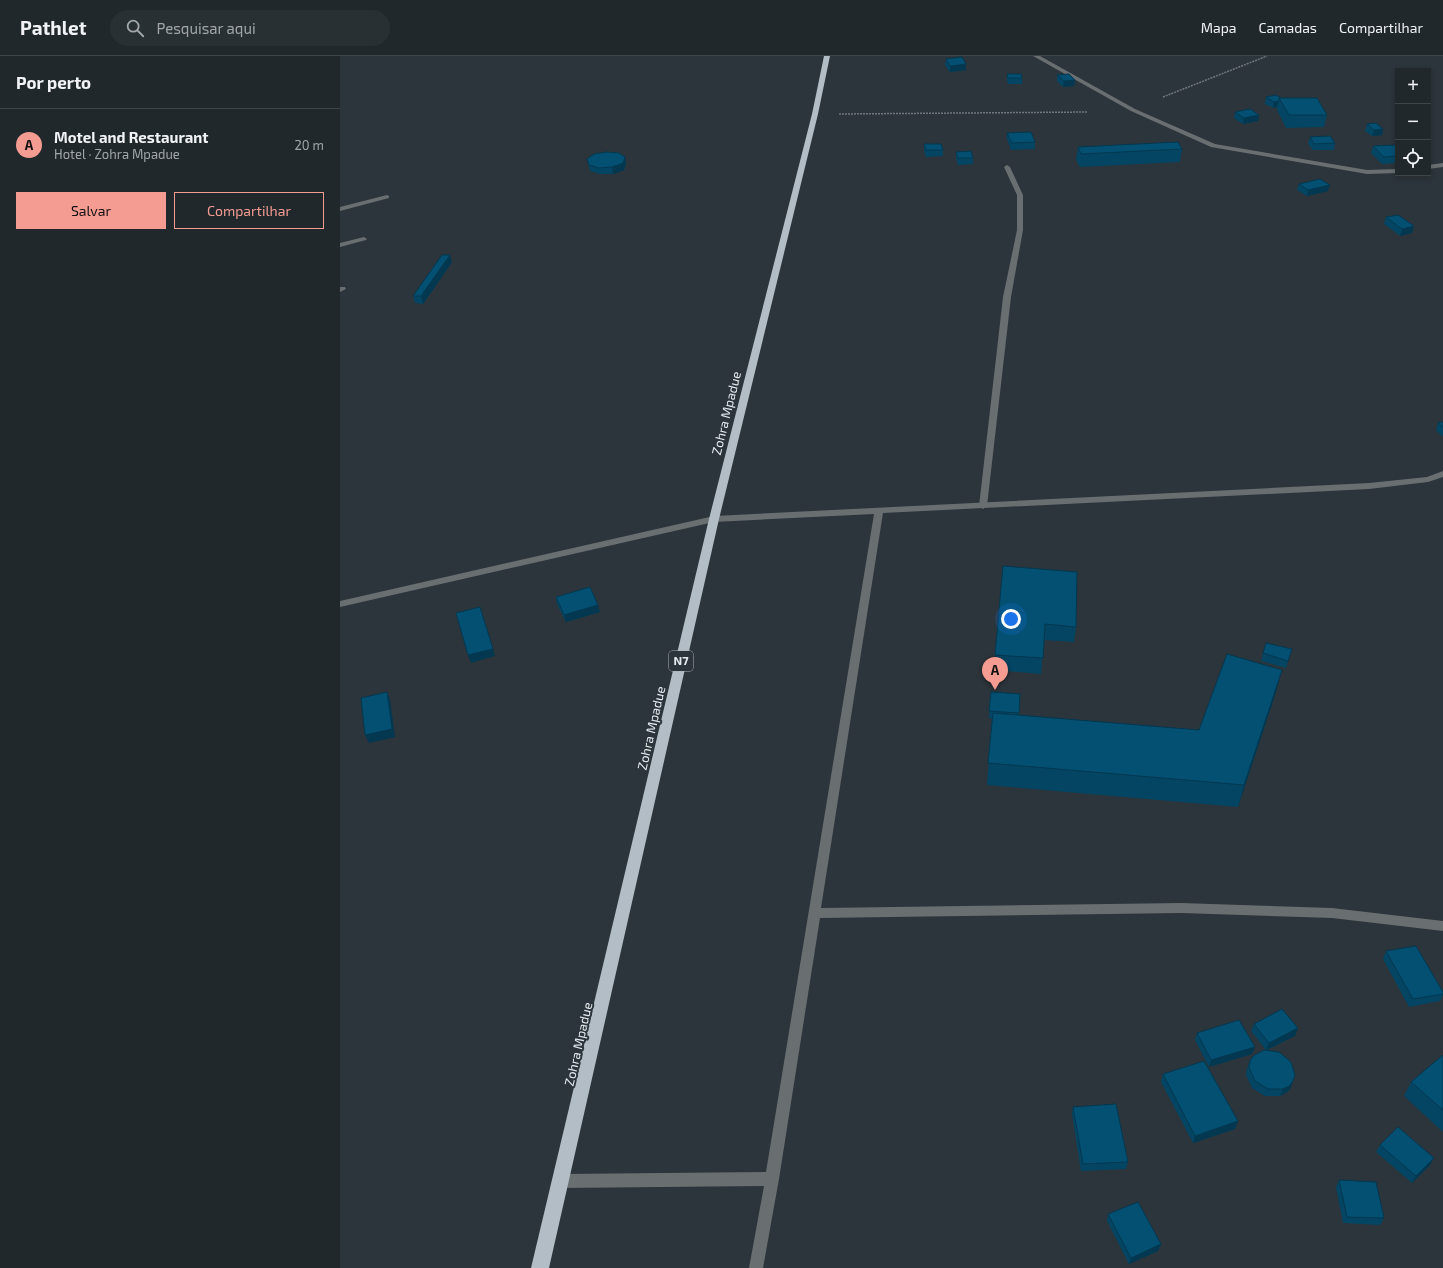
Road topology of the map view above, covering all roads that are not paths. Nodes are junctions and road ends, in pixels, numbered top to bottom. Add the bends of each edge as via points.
1 (827, 56) edge
2 (1036, 56) edge
3 (1443, 165) edge
4 (1007, 167) dead end
5 (1431, 167) edge
6 (1395, 171) edge
7 (387, 197) dead end
8 (340, 209) edge
9 (364, 239) dead end
10 (340, 245) edge
11 (1443, 474) edge
12 (983, 506) junction
13 (879, 510) junction
14 (714, 518) junction
15 (340, 604) edge
16 (815, 913) junction
17 (1443, 926) edge
18 (772, 1179) junction
19 (561, 1181) junction
20 (540, 1268) edge
21 (756, 1268) edge

1 - 14 highway, Zohra Mpadue / N7 via 815,114
2 - 6 street via 1133,110 1213,146 1366,172
3 - 5 street
4 - 12 street via 1020,195 1020,230 1007,297
7 - 8 street
9 - 10 street
11 - 12 street via 1428,479 1369,486
12 - 13 street
13 - 14 street
13 - 16 street
14 - 15 street
14 - 19 highway, Zohra Mpadue / N7
16 - 17 street via 1180,908 1332,913
16 - 18 street
18 - 19 street
18 - 21 street
19 - 20 highway, Zohra Mpadue / N7

